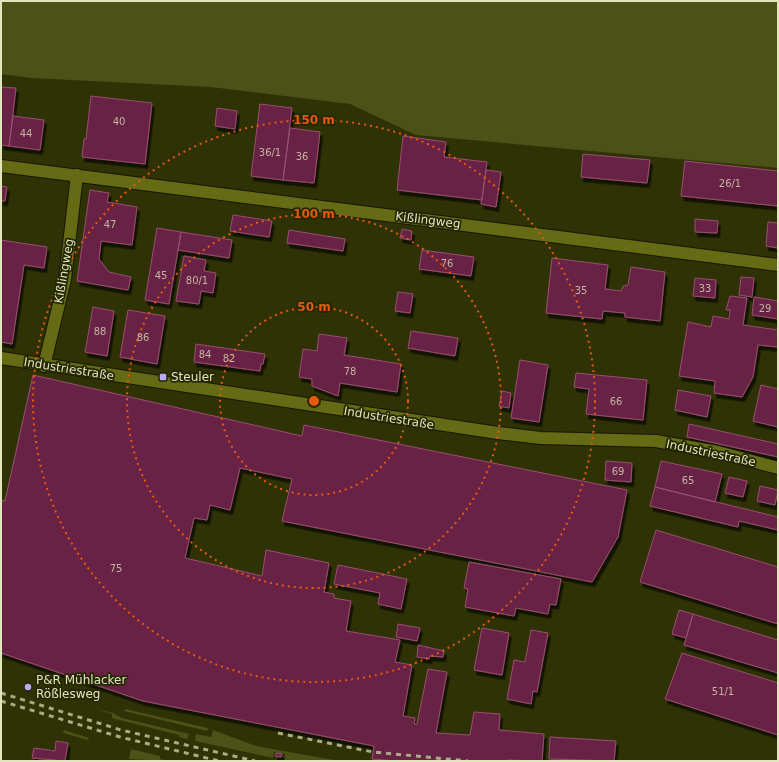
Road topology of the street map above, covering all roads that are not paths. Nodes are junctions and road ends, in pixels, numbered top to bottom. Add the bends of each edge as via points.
1 (1, 166) edge
2 (77, 175) junction
3 (778, 265) edge
4 (1, 358) edge
5 (44, 366) junction
6 (778, 468) edge

1 - 2 street, Kißlingweg
2 - 3 street, Kißlingweg
2 - 5 street, Kißlingweg via 65,279
4 - 5 street, Industriestraße
5 - 6 street, Industriestraße via 498,433 541,438 656,441 718,452

